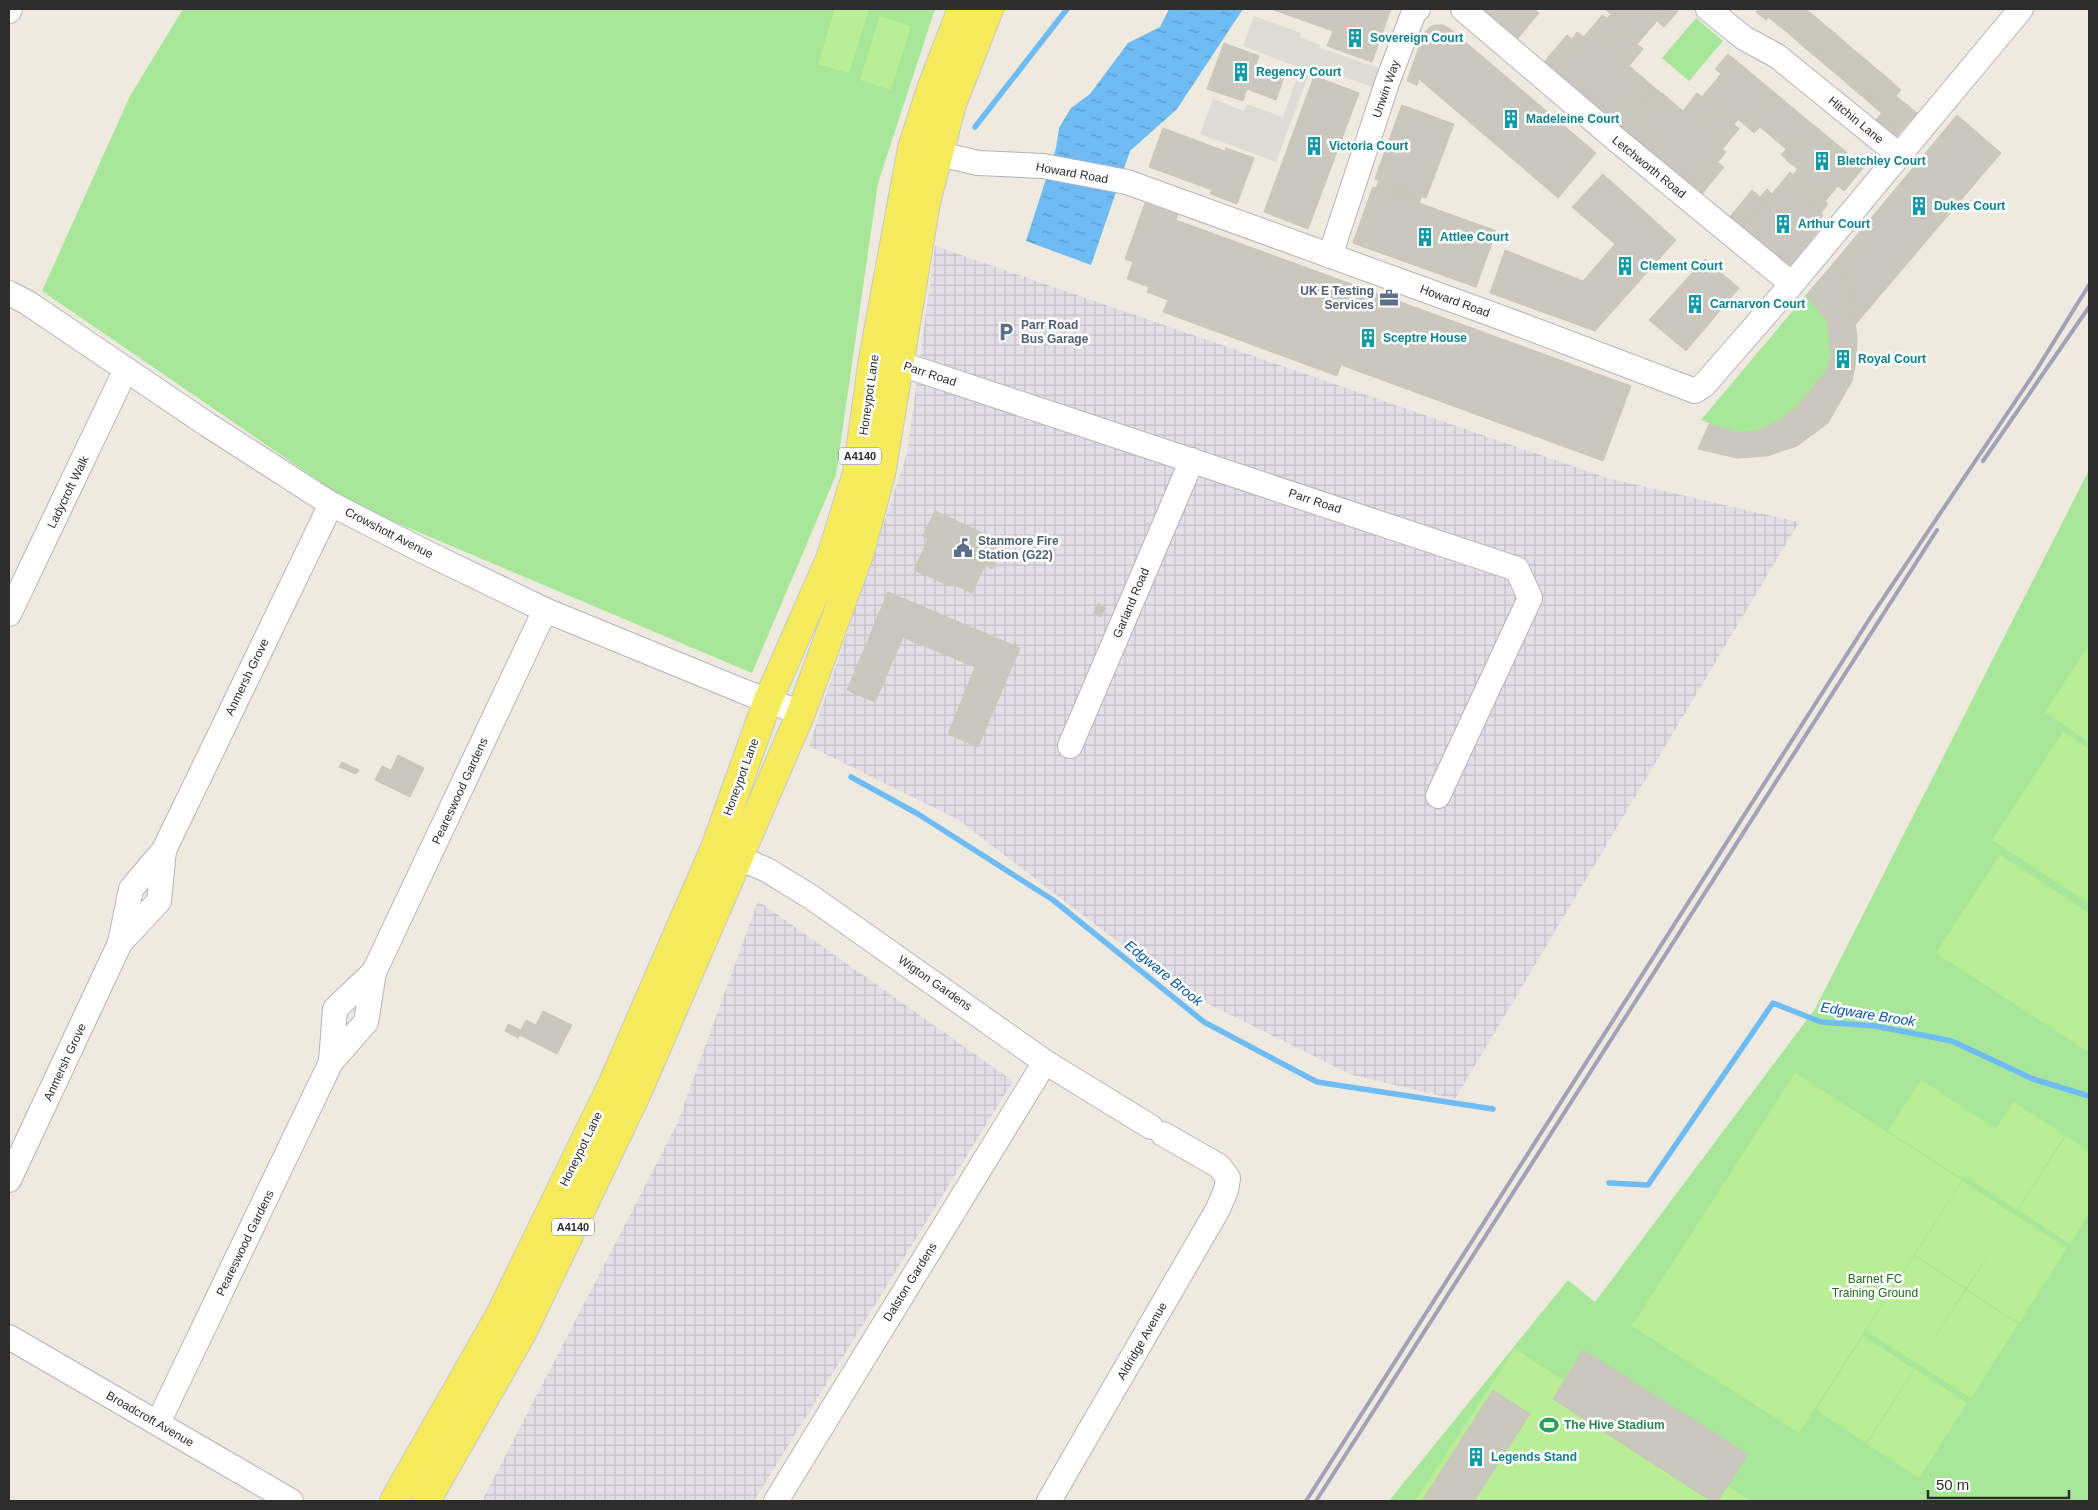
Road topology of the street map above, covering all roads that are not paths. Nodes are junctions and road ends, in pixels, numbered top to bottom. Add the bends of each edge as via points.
1 (962, 9) edge
2 (989, 9) edge
3 (1418, 9) edge
4 (1463, 9) edge
5 (1708, 9) edge
6 (2021, 9) edge
7 (925, 151) junction
8 (1899, 155) junction
9 (1330, 256) junction
10 (1792, 284) junction
11 (9, 293) edge
12 (886, 361) junction
13 (126, 369) junction
14 (1192, 460) junction
15 (331, 504) junction
16 (545, 610) junction
17 (9, 614) edge
18 (768, 700) junction
19 (800, 713) junction
20 (1070, 746) dead end
21 (1438, 796) dead end
22 (727, 853) junction
23 (374, 972) junction
24 (332, 1062) junction
25 (1045, 1062) junction
26 (1228, 1178) joint
27 (9, 1180) edge
28 (9, 1337) edge
29 (158, 1423) junction
30 (291, 1501) edge
31 (394, 1501) edge
32 (426, 1501) edge
33 (776, 1501) edge
34 (1049, 1501) edge

1 - 7 main road, Honeypot Lane / A4140 via 934,80
2 - 7 main road, Honeypot Lane / A4140 via 952,104
3 - 9 street, Unwin Way via 1414,12 1388,80
4 - 10 street, Letchworth Road
5 - 8 street, Hitchin Lane via 1744,38 1778,56
6 - 8 street
7 - 9 street, Howard Road via 978,163 1042,166 1128,182
7 - 12 main road, Honeypot Lane / A4140 via 926,202
8 - 10 street, Howard Road
9 - 10 street, Howard Road via 1695,390 1704,385
11 - 13 street, Crowshott Avenue
12 - 14 street, Parr Road
12 - 18 main road, Honeypot Lane / A4140 via 858,473 832,557
12 - 19 main road, Honeypot Lane / A4140 via 881,474 852,574
13 - 15 street, Crowshott Avenue
13 - 17 street, Ladycroft Walk
14 - 20 street, Garland Road
14 - 21 street, Parr Road via 1517,569 1530,598
15 - 16 street, Crowshott Avenue
15 - 27 street, Anmersh Grove via 164,850 131,889 120,943
16 - 18 street, Crowshott Avenue
16 - 23 street, Peareswood Gardens
18 - 19 street, Crowshott Avenue
18 - 22 main road, Honeypot Lane / A4140
19 - 22 main road, Honeypot Lane / A4140
22 - 25 street, Wigton Gardens via 768,870 811,897
22 - 31 main road, Honeypot Lane / A4140 via 504,1306
22 - 32 main road, Honeypot Lane / A4140 via 638,1093 522,1333
23 - 24 street, Peareswood Gardens via 366,1022
23 - 24 street, Peareswood Gardens via 335,1009
24 - 29 street, Peareswood Gardens
25 - 26 street, Wigton Gardens via 1219,1166
25 - 33 street, Dalston Gardens
26 - 34 street, Aldridge Avenue via 1218,1209
28 - 29 street, Broadcroft Avenue
29 - 30 street, Broadcroft Avenue

